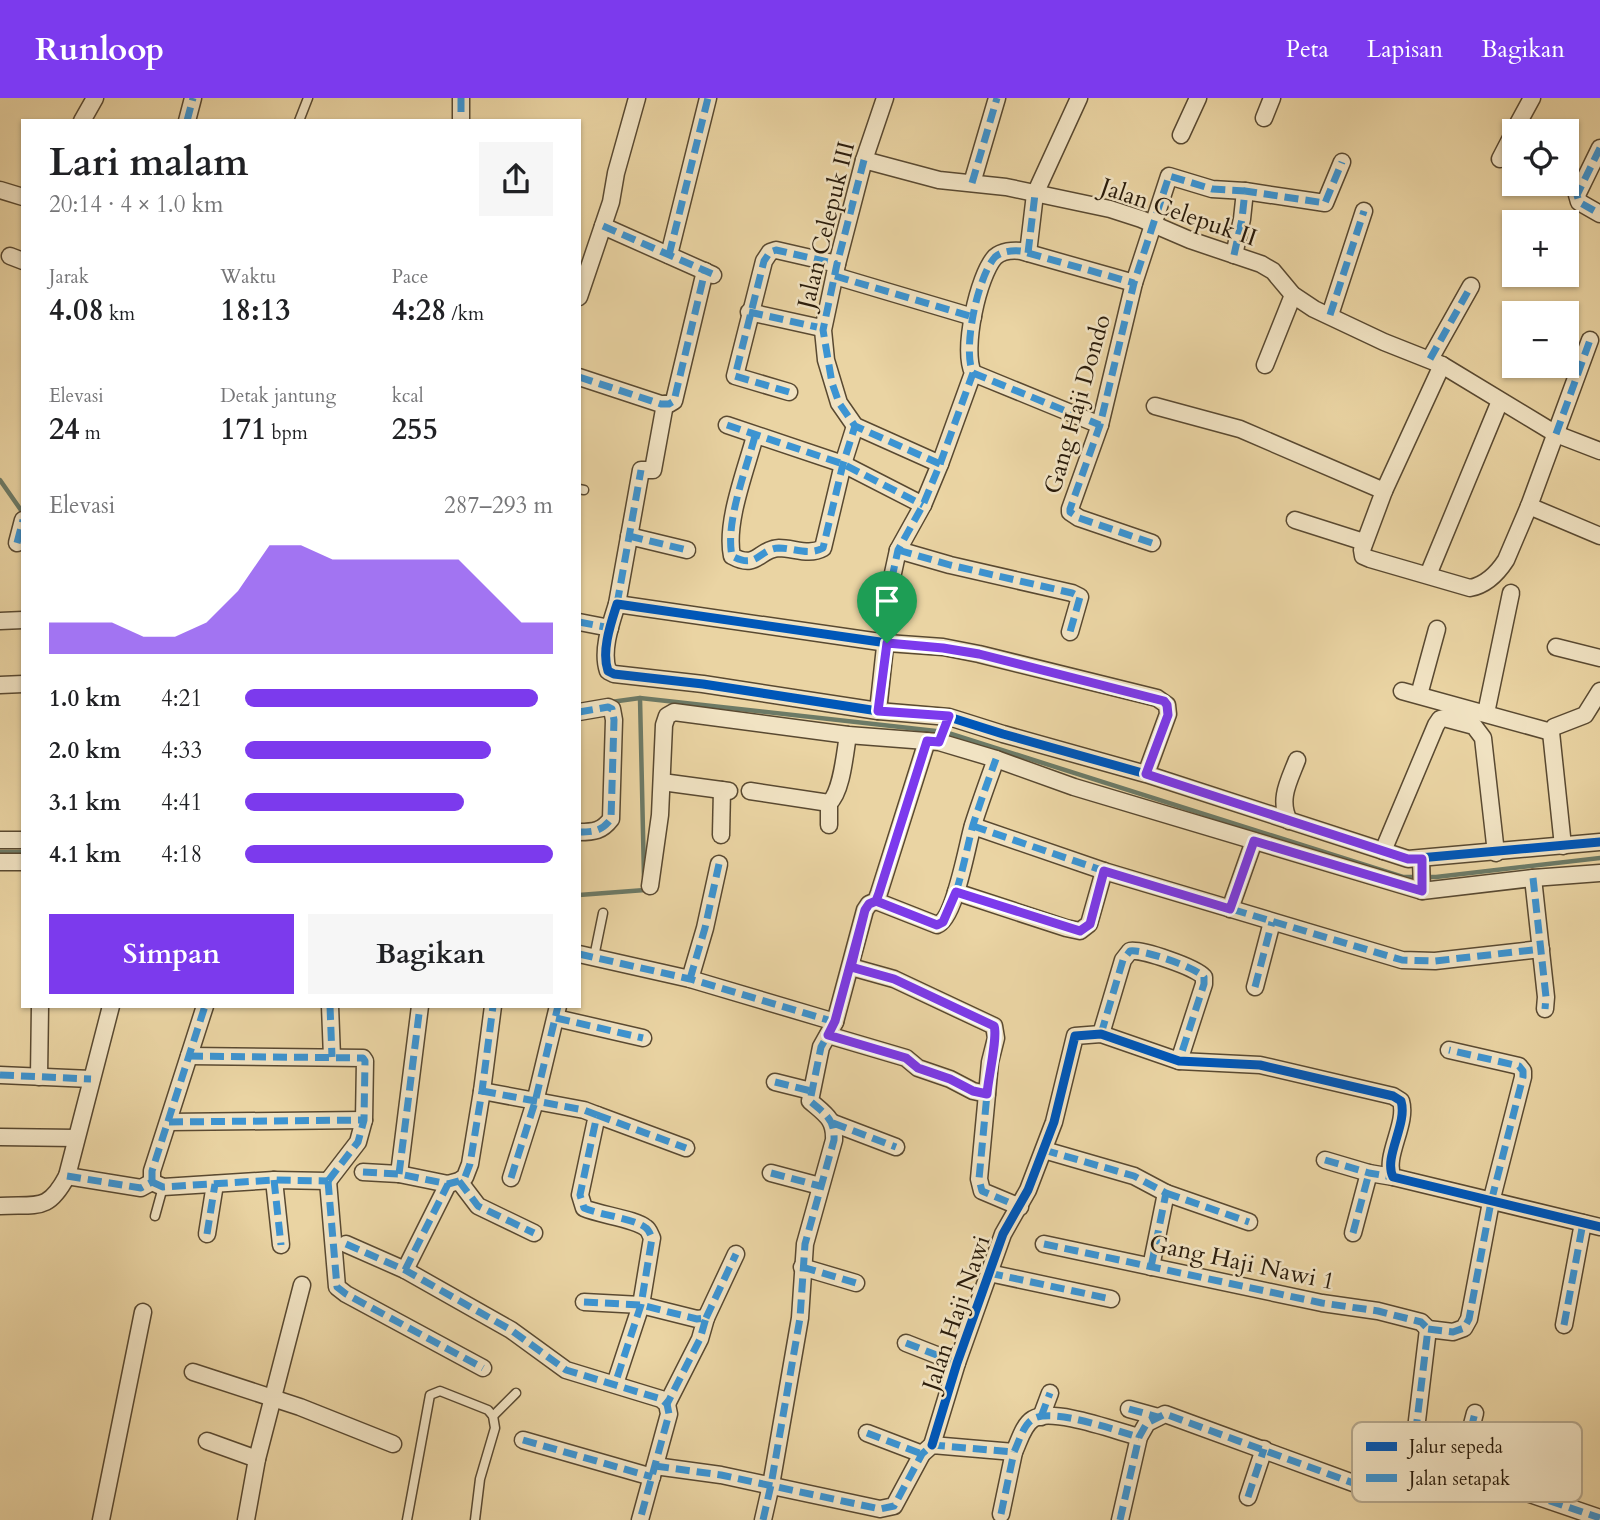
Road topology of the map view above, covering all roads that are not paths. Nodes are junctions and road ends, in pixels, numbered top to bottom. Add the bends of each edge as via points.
1 (95, 98) edge
2 (193, 98) edge
3 (308, 98) edge
4 (461, 98) edge
5 (638, 98) edge
6 (708, 98) edge
7 (885, 98) edge
8 (997, 98) edge
9 (1079, 98) edge
10 (1198, 98) edge
11 (1272, 98) edge
12 (1532, 98) edge
13 (1264, 118) dead end
14 (83, 119) edge
15 (188, 119) edge
16 (300, 119) edge
17 (461, 119) edge
18 (1521, 119) edge
19 (1181, 135) dead end
20 (1600, 148) edge
21 (1502, 155) edge
22 (1500, 159) dead end
23 (864, 160) junction
24 (1342, 162) dead end
25 (972, 183) junction
26 (0, 190) edge
27 (1245, 191) junction
28 (1035, 194) junction
29 (21, 196) edge
30 (1364, 211) dead end
31 (1600, 214) edge
32 (1155, 224) junction
33 (603, 226) junction
34 (1028, 253) junction
35 (669, 255) junction
36 (1234, 255) junction
37 (836, 270) junction
38 (1134, 283) junction
39 (1471, 286) dead end
40 (581, 291) edge
41 (1293, 295) junction
42 (749, 312) junction
43 (1330, 315) junction
44 (973, 317) junction
45 (817, 327) dead end
46 (1590, 340) dead end
47 (1436, 362) junction
48 (1265, 365) dead end
49 (973, 373) junction
50 (581, 378) edge
51 (789, 392) dead end
52 (1500, 401) junction
53 (665, 404) junction
54 (1155, 406) dead end
55 (727, 425) dead end
56 (1100, 425) junction
57 (855, 426) junction
58 (1556, 433) junction
59 (755, 436) junction
60 (1600, 451) edge
61 (843, 464) junction
62 (940, 464) junction
63 (1384, 491) junction
64 (923, 505) junction
65 (1529, 506) junction
66 (1295, 520) dead end
67 (21, 533) edge
68 (629, 536) junction
69 (1600, 536) edge
70 (1364, 542) junction
71 (0, 543) edge
72 (1152, 543) dead end
73 (687, 550) dead end
74 (898, 550) junction
75 (1428, 575) junction
76 (1511, 593) dead end
77 (617, 604) junction
78 (21, 620) edge
79 (0, 621) edge
80 (581, 622) edge
81 (610, 628) junction
82 (1437, 629) dead end
83 (1070, 632) dead end
84 (887, 643) junction
85 (1556, 648) dead end
86 (1600, 658) edge
87 (21, 684) edge
88 (0, 685) edge
89 (1402, 691) dead end
90 (1600, 691) edge
91 (1419, 695) junction
92 (878, 711) junction
93 (581, 712) edge
94 (1486, 713) junction
95 (948, 718) junction
96 (1551, 732) junction
97 (848, 735) junction
98 (935, 740) junction
99 (996, 759) junction
100 (1297, 760) dead end
101 (1146, 774) junction
102 (662, 782) junction
103 (750, 791) dead end
104 (829, 803) junction
105 (1289, 821) junction
106 (829, 825) dead end
107 (973, 826) junction
108 (581, 832) edge
109 (721, 835) dead end
110 (0, 840) edge
111 (21, 840) edge
112 (1254, 841) junction
113 (1600, 842) edge
114 (1563, 846) junction
115 (1383, 851) junction
116 (1496, 853) junction
117 (0, 862) edge
118 (21, 862) edge
119 (1421, 862) junction
120 (719, 864) dead end
121 (1104, 871) junction
122 (1600, 873) edge
123 (1533, 878) junction
124 (650, 886) dead end
125 (1422, 889) junction
126 (956, 892) junction
127 (876, 901) junction
128 (1230, 909) junction
129 (603, 914) dead end
130 (1272, 922) junction
131 (1541, 949) junction
132 (587, 955) edge
133 (851, 967) junction
134 (690, 979) junction
135 (1255, 986) dead end
136 (40, 1008) edge
137 (110, 1008) edge
138 (204, 1008) edge
139 (330, 1008) edge
140 (420, 1008) edge
141 (493, 1008) edge
142 (1545, 1009) dead end
143 (557, 1012) edge
144 (832, 1028) junction
145 (1101, 1034) junction
146 (643, 1038) dead end
147 (1449, 1050) dead end
148 (189, 1056) junction
149 (332, 1057) junction
150 (1179, 1061) junction
151 (0, 1075) edge
152 (39, 1077) junction
153 (91, 1079) junction
154 (775, 1083) dead end
155 (482, 1091) junction
156 (811, 1091) junction
157 (987, 1094) junction
158 (535, 1102) junction
159 (597, 1115) junction
160 (364, 1120) junction
161 (169, 1122) junction
162 (833, 1123) junction
163 (0, 1137) edge
164 (76, 1138) junction
165 (896, 1147) dead end
166 (687, 1148) dead end
167 (1044, 1150) junction
168 (1325, 1160) dead end
169 (363, 1172) dead end
170 (771, 1173) dead end
171 (1369, 1173) junction
172 (399, 1174) junction
173 (67, 1176) junction
174 (1393, 1177) junction
175 (511, 1178) dead end
176 (274, 1180) junction
177 (328, 1181) junction
178 (453, 1183) junction
179 (215, 1184) junction
180 (157, 1185) junction
181 (820, 1186) junction
182 (1166, 1193) junction
183 (1491, 1202) junction
184 (0, 1206) edge
185 (1020, 1207) junction
186 (155, 1216) dead end
187 (1249, 1222) dead end
188 (1583, 1223) junction
189 (1600, 1227) edge
190 (534, 1233) dead end
191 (1353, 1233) dead end
192 (207, 1234) dead end
193 (346, 1244) dead end
194 (1044, 1244) dead end
195 (281, 1245) dead end
196 (736, 1254) dead end
197 (802, 1267) junction
198 (1151, 1267) junction
199 (405, 1270) junction
200 (989, 1273) junction
201 (856, 1283) dead end
202 (302, 1285) dead end
203 (1111, 1299) dead end
204 (584, 1303) dead end
205 (640, 1305) junction
206 (143, 1312) dead end
207 (706, 1318) junction
208 (1563, 1325) dead end
209 (1428, 1329) junction
210 (906, 1343) dead end
211 (957, 1363) junction
212 (483, 1368) dead end
213 (193, 1372) dead end
214 (615, 1384) junction
215 (516, 1393) dead end
216 (1050, 1393) dead end
217 (273, 1399) junction
218 (667, 1404) junction
219 (1129, 1409) dead end
220 (1475, 1413) dead end
221 (493, 1416) junction
222 (1041, 1417) junction
223 (1158, 1417) junction
224 (1417, 1422) edge
225 (1473, 1422) edge
226 (867, 1433) dead end
227 (1139, 1437) junction
228 (523, 1440) dead end
229 (207, 1441) dead end
230 (393, 1444) dead end
231 (927, 1450) junction
232 (1264, 1450) junction
233 (1014, 1452) junction
234 (257, 1459) junction
235 (654, 1472) junction
236 (1352, 1483) edge
237 (771, 1485) junction
238 (1248, 1497) dead end
239 (1553, 1502) edge
240 (1001, 1514) dead end
241 (879, 1515) edge
242 (1600, 1518) edge
243 (101, 1520) edge
244 (246, 1520) edge
245 (407, 1520) edge
246 (475, 1520) edge
247 (640, 1520) edge
248 (763, 1520) edge
249 (1120, 1520) edge

1 - 14 street
2 - 15 street
3 - 16 lane
4 - 17 street
5 - 33 street
6 - 35 street
7 - 23 street, Jalan Celepuk III
8 - 25 street
9 - 28 street
10 - 19 street
11 - 13 street
12 - 18 street
20 - 31 street via 1577,195 1579,202
21 - 22 street
23 - 25 street, Jalan Celepuk II via 939,180
23 - 37 street, Jalan Celepuk III
24 - 27 street via 1325,203
25 - 28 street, Jalan Celepuk II
26 - 29 street
27 - 32 street, Gang Haji Dondo via 1212,189 1169,176
27 - 36 street
28 - 32 street, Jalan Celepuk II via 1110,209
28 - 34 street
30 - 43 street
32 - 36 street, Jalan Celepuk II
32 - 38 street, Gang Haji Dondo
33 - 35 street
33 - 40 street
34 - 38 street
34 - 44 street via 1012,250 995,257 985,274
35 - 53 street via 710,273 674,401
36 - 41 street, Jalan Celepuk II via 1273,271
37 - 42 street via 787,252 770,252
37 - 44 street
37 - 57 street, Jalan Celepuk III via 823,330 839,402
38 - 56 street, Gang Haji Dondo
39 - 47 street
41 - 43 street, Jalan Celepuk II
41 - 48 street
42 - 45 street
42 - 51 street via 735,376
43 - 47 street, Jalan Celepuk II
44 - 49 street via 969,349
46 - 58 street
47 - 52 street, Jalan Celepuk II
47 - 63 street
49 - 56 street
49 - 62 street
50 - 53 street
52 - 58 street, Jalan Celepuk II
52 - 75 street
53 - 68 street via 653,470 641,470
54 - 63 street via 1240,429
55 - 59 street
56 - 72 street, Gang Haji Dondo via 1070,512
57 - 61 street
57 - 62 street
58 - 60 street, Jalan Celepuk II
58 - 65 street
59 - 61 street
59 - 61 street via 730,543 732,556 743,561 777,548 804,552 823,548
61 - 64 street
62 - 64 street
63 - 70 street
64 - 74 street
65 - 69 street
65 - 75 street via 1501,569 1482,586 1470,588
66 - 70 street
67 - 71 street
68 - 73 street
68 - 77 street
70 - 75 street via 1363,556
74 - 83 street via 1072,593 1080,597 1080,604
74 - 84 street
76 - 94 street
77 - 81 street
77 - 84 street
78 - 79 street
80 - 81 street
81 - 92 street via 606,664 614,674
82 - 91 street
84 - 92 street
84 - 101 street via 979,654 1164,701 1168,715
85 - 86 street
87 - 88 street
89 - 91 street
90 - 96 street via 1585,716
91 - 94 street
92 - 95 street
93 - 108 street via 612,709 614,767 611,819 595,832
94 - 96 street
95 - 98 street
95 - 101 street
96 - 114 street
97 - 98 street
97 - 102 street via 674,712 664,725
97 - 104 street via 837,790
98 - 99 street
98 - 127 street
99 - 107 street
99 - 112 street
100 - 105 street via 1283,801
101 - 105 street
102 - 109 street via 725,790
102 - 124 street
103 - 104 street
104 - 106 street
105 - 115 street
107 - 121 street
107 - 126 street
110 - 111 street
112 - 125 street
112 - 128 street
113 - 114 street
114 - 116 street
115 - 116 street via 1436,725 1444,718 1474,726 1483,738
115 - 119 street
116 - 119 street
117 - 118 street
119 - 125 street
120 - 134 street
121 - 126 street via 1090,924 1080,931
121 - 128 street
122 - 123 street
123 - 125 street
123 - 131 street
126 - 127 street via 943,922 937,925
127 - 133 street via 865,910
128 - 130 street
129 - 132 lane
130 - 131 street via 1416,962
130 - 135 street
131 - 142 street
132 - 134 street
133 - 144 street
133 - 157 street via 894,979 994,1026
134 - 144 street
136 - 152 street
137 - 153 street
138 - 148 street
139 - 149 street
140 - 172 street
141 - 155 street
143 - 146 street
143 - 158 street
144 - 156 street via 821,1047
144 - 157 street
145 - 150 street
145 - 150 street via 1130,951 1192,969 1204,977 1204,984
145 - 167 street, Jalan Haji Nawi via 1079,1034 1073,1039
147 - 183 street via 1519,1066 1523,1071
148 - 149 street
148 - 161 street
149 - 160 street via 365,1061
150 - 174 street via 1260,1065 1393,1096 1404,1110 1391,1162
151 - 152 street
152 - 153 street
153 - 164 street
154 - 156 street
155 - 158 street
155 - 178 street via 470,1164 465,1177
156 - 162 street via 810,1101
157 - 185 street via 980,1186
158 - 159 street
158 - 175 street
159 - 166 street
159 - 205 street via 580,1195 584,1208 646,1227 652,1238
160 - 161 street
160 - 177 street via 358,1142
161 - 180 street via 152,1171
162 - 165 street
162 - 181 street via 834,1140
163 - 164 street
164 - 173 street
167 - 182 street via 1134,1176
167 - 185 street, Jalan Haji Nawi
168 - 171 street
169 - 172 street
170 - 181 street
171 - 174 street
171 - 191 street
172 - 178 street
173 - 180 street via 141,1188
173 - 184 street via 54,1198 43,1204
174 - 183 street
176 - 177 street
176 - 179 street
176 - 195 street
177 - 212 street via 337,1287
178 - 190 street via 478,1206
178 - 199 street
179 - 180 street
179 - 192 street
180 - 186 lane
181 - 197 street
182 - 187 street
182 - 198 street
183 - 188 street
183 - 209 street via 1469,1319 1464,1328 1453,1332
185 - 200 street, Jalan Haji Nawi via 1003,1234
188 - 189 street
188 - 208 street
193 - 199 street
194 - 198 street, Gang Haji Nawi 1
196 - 207 street
197 - 201 street
197 - 237 street via 800,1318
198 - 209 street, Gang Haji Nawi 1 via 1378,1311 1421,1322
199 - 214 street via 511,1330 566,1370
200 - 203 street
200 - 211 street, Jalan Haji Nawi
202 - 217 street
204 - 205 street
205 - 207 street
205 - 214 street
206 - 243 street
207 - 218 street
209 - 224 street
210 - 211 street
211 - 231 street, Jalan Haji Nawi
213 - 217 street
214 - 218 street
215 - 221 lane
216 - 222 street
217 - 230 street
217 - 234 street
218 - 235 street via 669,1414
219 - 223 street
220 - 225 street
221 - 245 lane via 440,1391 430,1395
221 - 246 lane via 495,1428 480,1479
222 - 227 street via 1062,1416
222 - 233 street via 1027,1424
223 - 227 street via 1147,1423
223 - 232 street via 1178,1417
226 - 231 street
227 - 249 street
228 - 235 street
229 - 234 street
231 - 233 street
231 - 241 street, Jalan Haji Nawi via 894,1506
232 - 236 street
232 - 238 street
233 - 240 street
234 - 244 street
235 - 237 street via 721,1475
235 - 247 street
237 - 241 street
237 - 248 street
239 - 242 street

